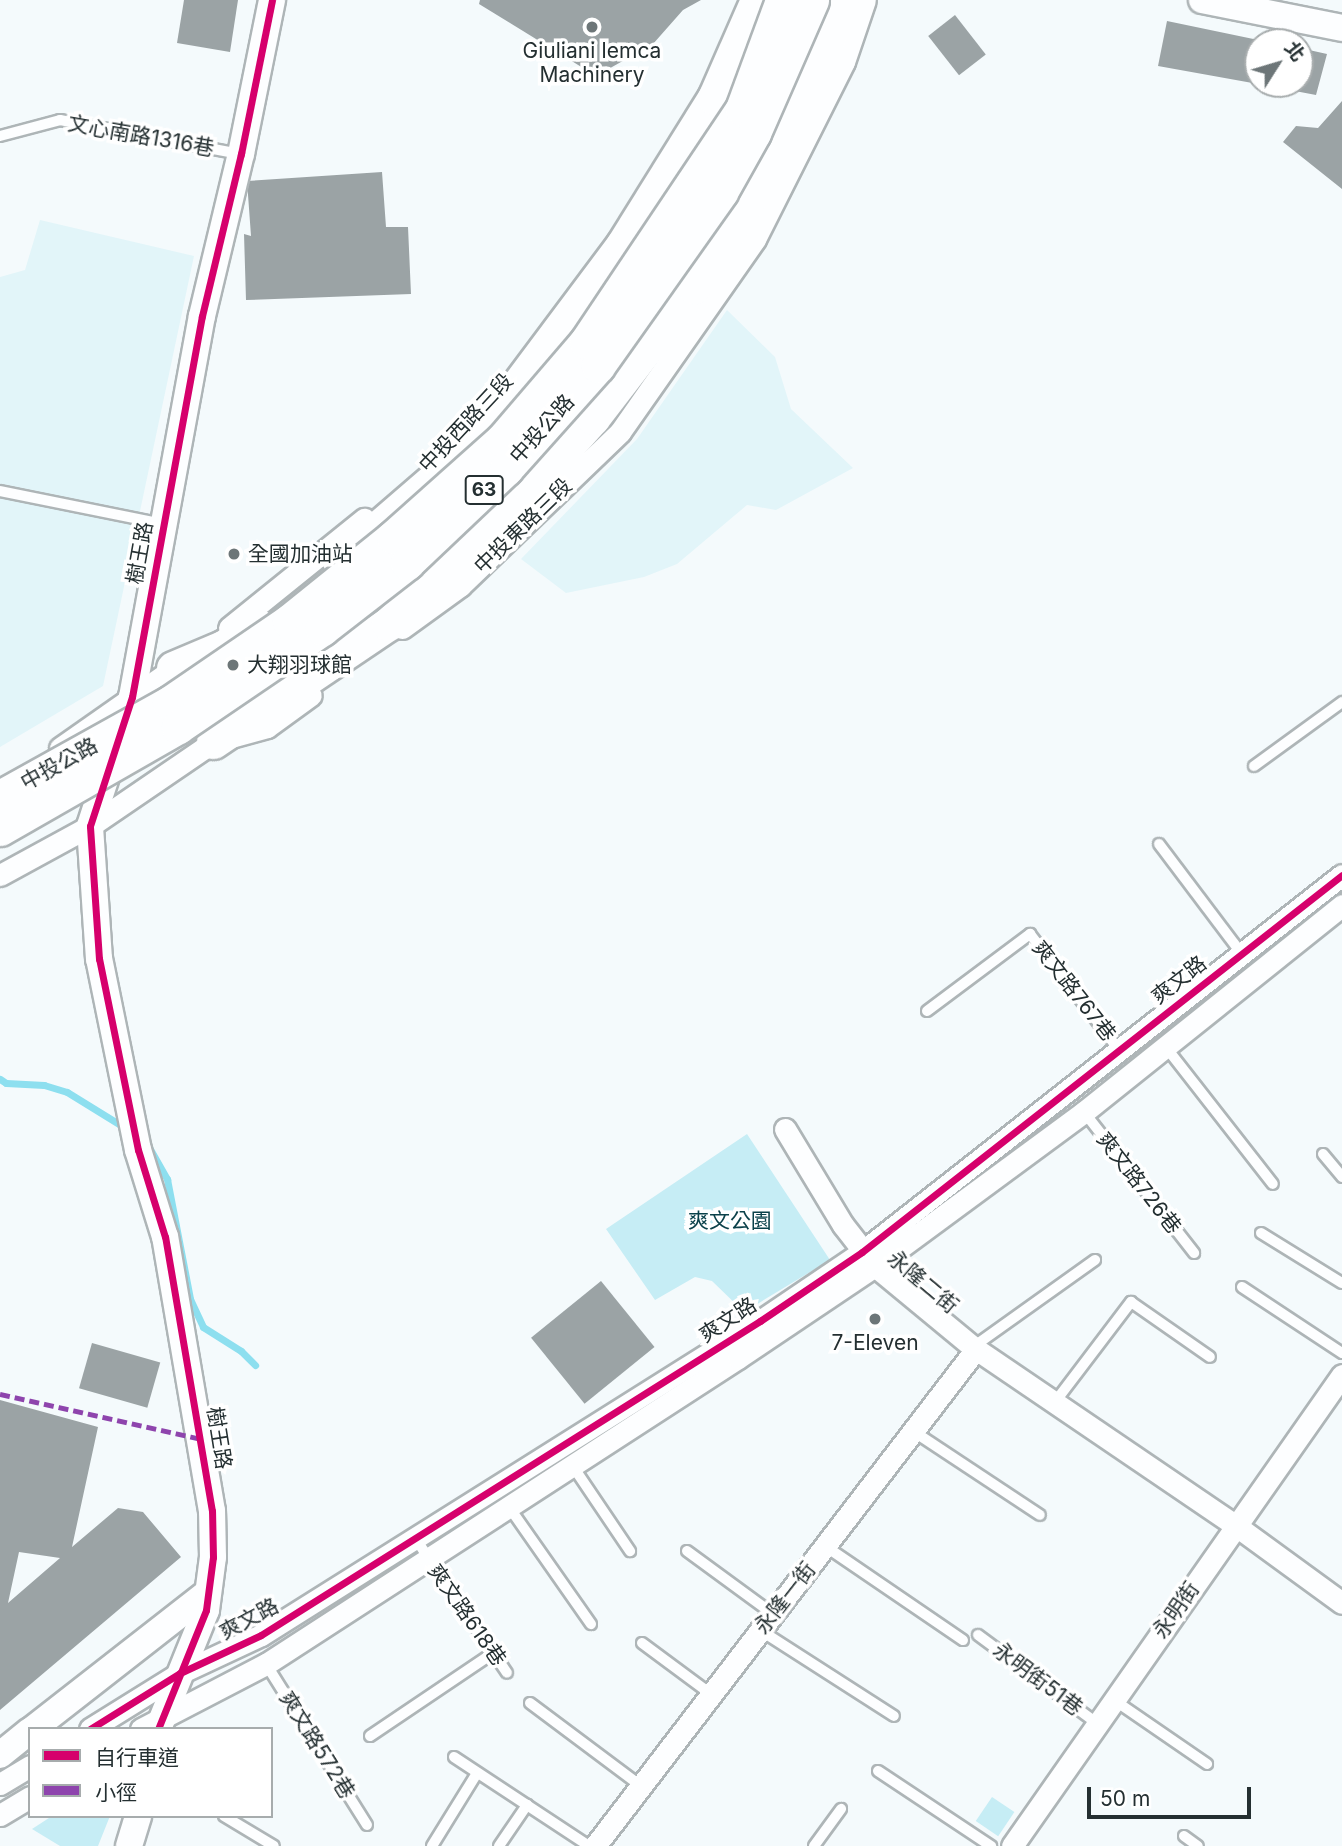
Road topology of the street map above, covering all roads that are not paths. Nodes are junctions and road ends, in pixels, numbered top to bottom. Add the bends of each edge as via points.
1 (272, 0) edge
2 (743, 0) edge
3 (757, 0) edge
4 (782, 0) edge
5 (812, 0) edge
6 (842, 0) edge
7 (865, 0) edge
8 (1202, 0) edge
9 (1342, 28) edge
10 (0, 136) edge
11 (241, 154) junction
12 (0, 491) edge
13 (163, 524) junction
14 (173, 668) junction
15 (132, 697) junction
16 (1342, 702) edge
17 (213, 742) junction
18 (1255, 766) dead end
19 (0, 786) edge
20 (0, 797) edge
21 (90, 827) junction
22 (0, 829) edge
23 (1159, 844) dead end
24 (0, 874) edge
25 (1342, 875) edge
26 (1342, 905) edge
27 (1241, 953) junction
28 (927, 1011) dead end
29 (1165, 1046) junction
30 (1119, 1050) junction
31 (1084, 1112) junction
32 (785, 1129) dead end
33 (1323, 1154) dead end
34 (1342, 1177) edge
35 (1273, 1184) dead end
36 (1261, 1233) dead end
37 (1195, 1253) dead end
38 (869, 1259) junction
39 (1095, 1260) dead end
40 (1342, 1283) edge
41 (1241, 1286) dead end
42 (974, 1348) junction
43 (1342, 1353) edge
44 (1210, 1357) dead end
45 (1342, 1375) edge
46 (1055, 1402) junction
47 (913, 1431) junction
48 (572, 1465) junction
49 (509, 1507) junction
50 (1040, 1515) dead end
51 (1235, 1525) junction
52 (415, 1538) junction
53 (825, 1546) junction
54 (631, 1551) dead end
55 (687, 1551) dead end
56 (427, 1557) junction
57 (207, 1593) junction
58 (1342, 1603) edge
59 (766, 1622) junction
60 (591, 1623) dead end
61 (978, 1634) dead end
62 (963, 1640) dead end
63 (642, 1643) dead end
64 (493, 1653) junction
65 (267, 1664) junction
66 (180, 1673) junction
67 (507, 1673) dead end
68 (711, 1694) junction
69 (1114, 1700) junction
70 (530, 1703) dead end
71 (894, 1716) dead end
72 (1098, 1724) junction
73 (153, 1725) edge
74 (35, 1727) edge
75 (93, 1727) edge
76 (28, 1732) edge
77 (370, 1736) dead end
78 (0, 1755) edge
79 (454, 1757) dead end
80 (1208, 1764) dead end
81 (28, 1767) edge
82 (878, 1771) dead end
83 (477, 1773) junction
84 (0, 1784) edge
85 (641, 1786) junction
86 (28, 1798) edge
87 (527, 1805) junction
88 (841, 1809) dead end
89 (0, 1815) edge
90 (137, 1818) edge
91 (227, 1818) edge
92 (367, 1825) dead end
93 (1184, 1836) dead end
94 (129, 1846) edge
95 (274, 1846) edge
96 (432, 1846) edge
97 (499, 1846) edge
98 (588, 1846) edge
99 (814, 1846) edge
100 (991, 1846) edge
101 (1012, 1846) edge
102 (1198, 1846) edge

1 - 11 street, 樹王路
2 - 14 street, 中投西路三段 via 709,83 585,291 437,460
3 - 14 main road via 714,97 623,244 490,422 433,480 280,611 223,647
4 - 20 main road, 中投公路 / 63, bridge via 742,109 586,342 502,440 289,621 169,703
5 - 22 main road, 中投公路 / 63, bridge via 754,133 721,192 598,366 506,469 407,563 322,629 178,727
6 - 17 main road via 828,39 752,195 694,288 593,418 530,488 388,624
7 - 17 street, 中投東路三段 via 844,62 755,239 620,432 460,586 267,727
8 - 9 street
10 - 11 lane, 文心南路1316巷 via 60,120
11 - 13 street, 樹王路 via 202,316
12 - 13 lane
13 - 15 street, 樹王路
14 - 15 street, 中投西路三段
15 - 19 street, 中投西路三段
15 - 21 street, 樹王路
16 - 18 lane
17 - 21 street, 中投東路三段
21 - 24 street, 中投東路三段
21 - 57 street, 樹王路 via 99,959 138,1150 165,1237 202,1440 212,1511
23 - 27 lane
25 - 27 street, 爽文路
26 - 29 street, 爽文路
27 - 30 street, 爽文路
28 - 30 lane, 爽文路767巷 via 1030,934
29 - 31 street, 爽文路
29 - 35 lane
30 - 38 street, 爽文路
31 - 37 lane, 爽文路726巷
31 - 38 street, 爽文路
32 - 38 street, 永隆二街
33 - 34 lane
36 - 40 lane
38 - 42 street, 永隆二街
38 - 48 street, 爽文路
38 - 52 street, 爽文路 via 760,1321
39 - 42 lane
41 - 43 lane
42 - 46 street, 永隆二街
42 - 47 street, 永隆一街
44 - 46 lane via 1131,1302
45 - 51 street, 永明街
46 - 51 street, 永隆二街
47 - 50 lane
47 - 53 street, 永隆一街
48 - 49 street, 爽文路
48 - 54 lane
49 - 56 street, 爽文路
49 - 60 lane
51 - 58 street, 永隆二街
51 - 69 street, 永明街
52 - 56 lane, 爽文路618巷
52 - 66 street, 爽文路 via 261,1635
53 - 59 street, 永隆一街
53 - 62 lane
55 - 59 lane
56 - 64 lane, 爽文路618巷
56 - 65 street, 爽文路
57 - 66 street, 樹王路 via 206,1610
57 - 74 street
59 - 68 street, 永隆一街
59 - 71 lane
61 - 72 lane, 永明街51巷
63 - 68 lane
64 - 67 lane, 爽文路618巷
64 - 77 lane
65 - 73 street, 爽文路
65 - 92 lane, 爽文路572巷
66 - 73 street, 樹王路
66 - 75 street, 爽文路
68 - 85 street, 永隆一街
69 - 72 street, 永明街
69 - 80 lane
70 - 85 lane
72 - 101 street, 永明街
76 - 78 street
79 - 83 lane
81 - 84 street
82 - 100 lane
83 - 87 lane
83 - 96 lane
85 - 98 street, 永隆一街
86 - 89 street
87 - 97 lane
87 - 98 lane
88 - 99 lane
90 - 94 street
91 - 95 lane
93 - 102 lane

